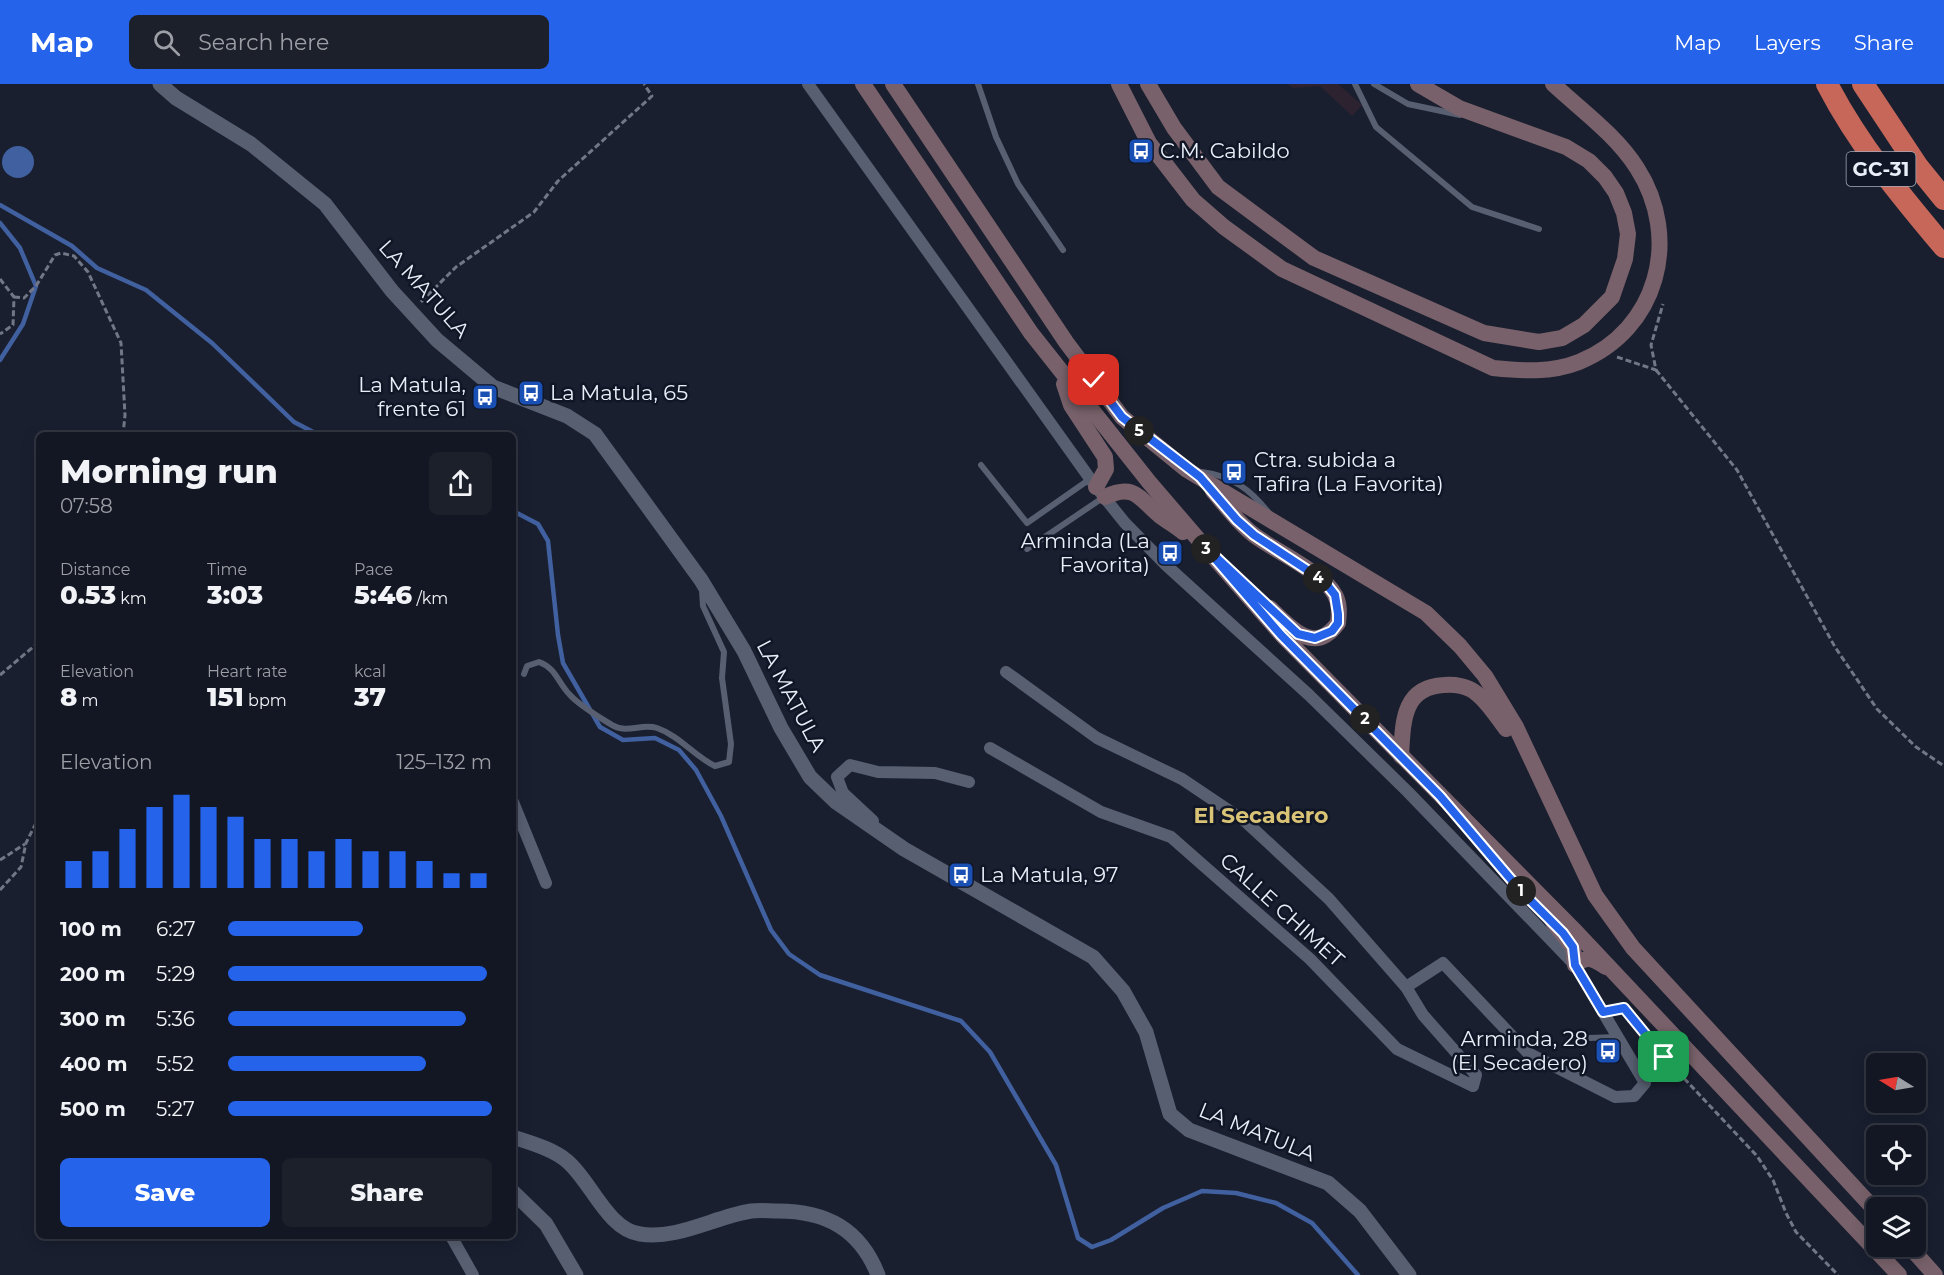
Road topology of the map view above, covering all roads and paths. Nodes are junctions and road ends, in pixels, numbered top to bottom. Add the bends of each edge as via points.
1 (160, 84) edge
2 (644, 84) edge
3 (808, 84) edge
4 (862, 84) edge
5 (893, 84) edge
6 (978, 84) edge
7 (1119, 84) edge
8 (1148, 84) edge
9 (1355, 84) edge
10 (1374, 84) edge
11 (1553, 84) edge
12 (1827, 84) edge
13 (1863, 84) edge
14 (1425, 86) edge
15 (1489, 119) junction
16 (1944, 199) edge
17 (1539, 229) dead end
18 (1944, 247) edge
19 (1063, 250) dead end
20 (0, 279) edge
21 (14, 297) junction
22 (411, 312) junction
23 (0, 334) edge
24 (1656, 370) dead end
25 (1060, 372) junction
26 (123, 432) edge
27 (981, 465) dead end
28 (1194, 474) junction
29 (1097, 488) junction
30 (1204, 546) junction
31 (1027, 549) dead end
32 (701, 580) junction
33 (36, 645) edge
34 (1006, 672) dead end
35 (524, 674) dead end
36 (0, 675) edge
37 (990, 748) dead end
38 (1401, 756) junction
39 (1944, 766) edge
40 (1536, 772) junction
41 (969, 782) dead end
42 (1440, 796) junction
43 (516, 809) edge
44 (36, 824) edge
45 (26, 843) junction
46 (904, 849) junction
47 (0, 860) edge
48 (546, 883) dead end
49 (0, 890) edge
50 (1575, 965) junction
51 (1615, 972) junction
52 (1407, 987) junction
53 (1603, 1012) junction
54 (1618, 1037) junction
55 (1589, 1038) dead end
56 (516, 1138) edge
57 (516, 1195) edge
58 (1866, 1200) edge
59 (453, 1239) edge
60 (1919, 1257) edge
61 (473, 1275) edge
62 (576, 1275) edge
63 (878, 1275) edge
64 (1409, 1275) edge
65 (1838, 1275) edge
66 (1899, 1275) edge
67 (1935, 1275) edge

1 - 22 street, LA MATULA via 251,144 325,204
2 - 22 path via 652,96 558,181 534,212 456,267
3 - 29 street
4 - 25 main road
5 - 28 main road via 1066,342 1122,417
6 - 19 lane via 1018,184
7 - 11 main road via 1149,143 1193,200 1282,269 1493,368 1526,371 1578,363 1601,351 1627,329 1645,305 1656,279 1661,252 1659,218 1638,169 1623,147
8 - 15 main road via 1174,128 1218,187 1314,258 1484,333 1539,342 1562,338 1584,325 1612,297 1625,259 1628,234 1624,213 1616,193 1589,160 1540,136
9 - 17 lane via 1376,127 1472,207
10 - 15 lane via 1408,104
12 - 18 highway, GC-31 via 1891,184
13 - 16 highway, GC-31
14 - 15 main road via 1460,108
20 - 21 path
21 - 23 path via 13,325
21 - 26 path via 24,298 36,286 55,255 74,256 87,272 121,343
22 - 32 street, LA MATULA via 437,340 493,387 567,416 595,434
24 - 39 path via 1737,470 1835,647 1877,709 1916,747
25 - 29 main road via 1071,405 1105,457 1106,469
25 - 30 main road
27 - 29 lane via 1027,523
28 - 30 main road via 1254,535 1324,581 1335,595 1338,623 1325,636 1298,634
28 - 40 main road via 1426,613 1485,676 1516,727
29 - 30 main road via 1138,494 1158,514
29 - 31 lane
29 - 50 street via 1166,565 1326,711
30 - 38 main road via 1281,635
32 - 35 lane via 703,606 724,652 722,678 731,744 729,762 715,766 655,727 622,730 612,725 570,696 550,666 539,662 526,666
32 - 46 street, LA MATULA via 744,651 810,777 836,802
33 - 36 path
34 - 52 street via 1097,738 1182,779 1246,822 1329,899
37 - 52 street, CALLE CHIMET via 1101,812 1171,837 1310,959 1397,1049 1473,1086 1476,1075 1423,1015
38 - 40 main road via 1407,706 1419,692 1454,685 1475,691
38 - 42 main road
40 - 58 main road via 1595,895 1633,948
41 - 46 street via 935,773 878,772 850,765 837,777 843,793
42 - 50 main road via 1520,890 1563,933 1573,947
42 - 51 main road
43 - 48 street
44 - 45 path
45 - 47 path
45 - 49 path via 21,867
46 - 64 street, LA MATULA via 1093,957 1123,991 1146,1032 1170,1114 1189,1130 1328,1183 1360,1211
50 - 51 main road via 1584,958 1592,958
50 - 53 street
51 - 66 main road
52 - 54 street via 1443,963 1528,1053 1615,1097 1634,1096 1645,1083
53 - 54 street
53 - 65 path via 1624,1008 1664,1057 1757,1156 1773,1180 1796,1232
54 - 55 lane
56 - 63 street via 566,1159 583,1176 608,1214 636,1234 659,1236 752,1211 800,1211 830,1219 855,1236
57 - 62 street via 546,1224
59 - 61 street
60 - 67 main road

